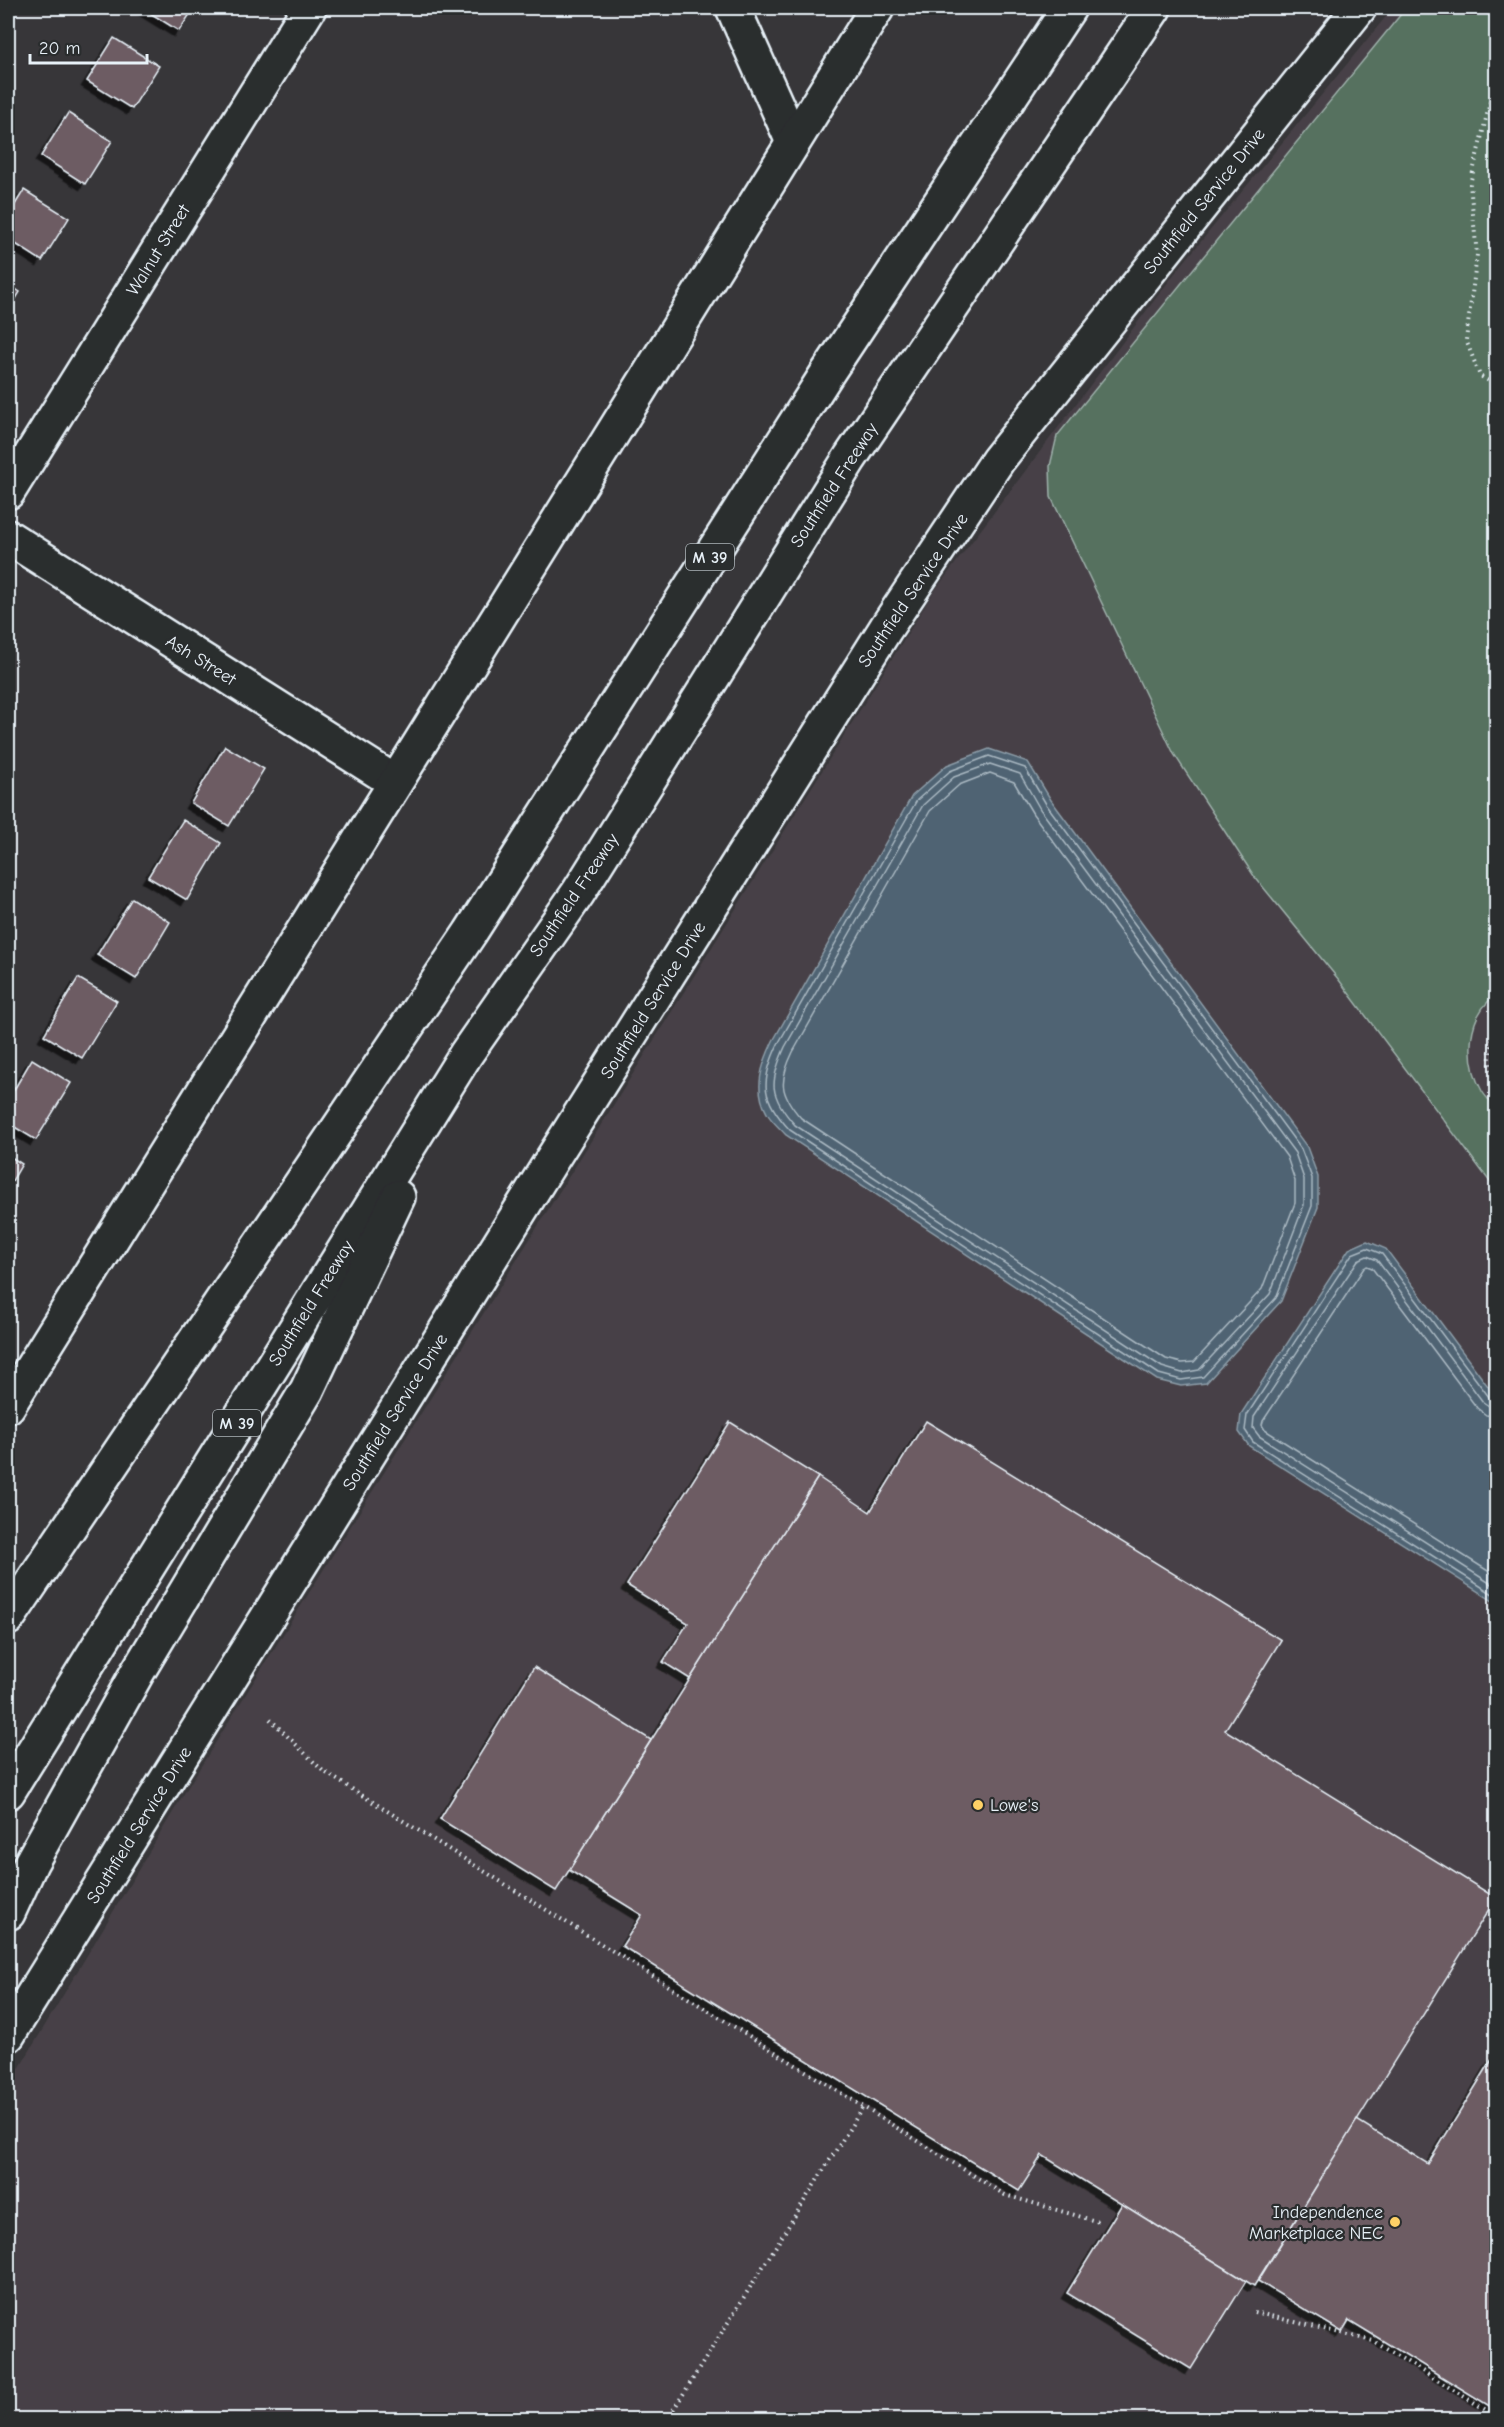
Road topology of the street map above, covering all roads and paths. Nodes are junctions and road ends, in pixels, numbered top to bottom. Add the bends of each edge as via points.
1 (309, 8) edge
2 (733, 8) edge
3 (877, 8) edge
4 (1069, 8) edge
5 (1154, 8) edge
6 (1359, 8) edge
7 (1497, 85) edge
8 (793, 142) junction
9 (1497, 385) edge
10 (8, 492) edge
11 (8, 537) edge
12 (395, 782) junction
13 (1497, 1028) edge
14 (466, 1054) junction
15 (1497, 1084) edge
16 (8, 1406) edge
17 (8, 1618) edge
18 (270, 1719) dead end
19 (8, 1792) edge
20 (8, 1913) edge
21 (8, 2036) edge
22 (863, 2107) junction
23 (1099, 2222) dead end
24 (1254, 2312) dead end
25 (1497, 2416) edge
26 (667, 2420) edge

1 - 10 main road, Walnut Street
2 - 8 main road
3 - 8 main road
4 - 17 main road, M 39 via 826,375 470,933
5 - 14 main road, Southfield Freeway / M 39 via 850,458 578,893
6 - 21 main road, Southfield Service Drive via 998,460 879,639 551,1161
7 - 9 path via 1470,184 1477,255 1466,340 1479,376
8 - 12 main road
11 - 12 main road, Ash Street
12 - 16 main road
13 - 15 path via 1491,1046 1490,1071
14 - 19 main road, Southfield Freeway / M 39
14 - 20 main road via 307,1390 131,1683 31,1863
18 - 22 path via 323,1771
22 - 23 path via 1005,2195
22 - 26 path
24 - 25 path via 1373,2341

